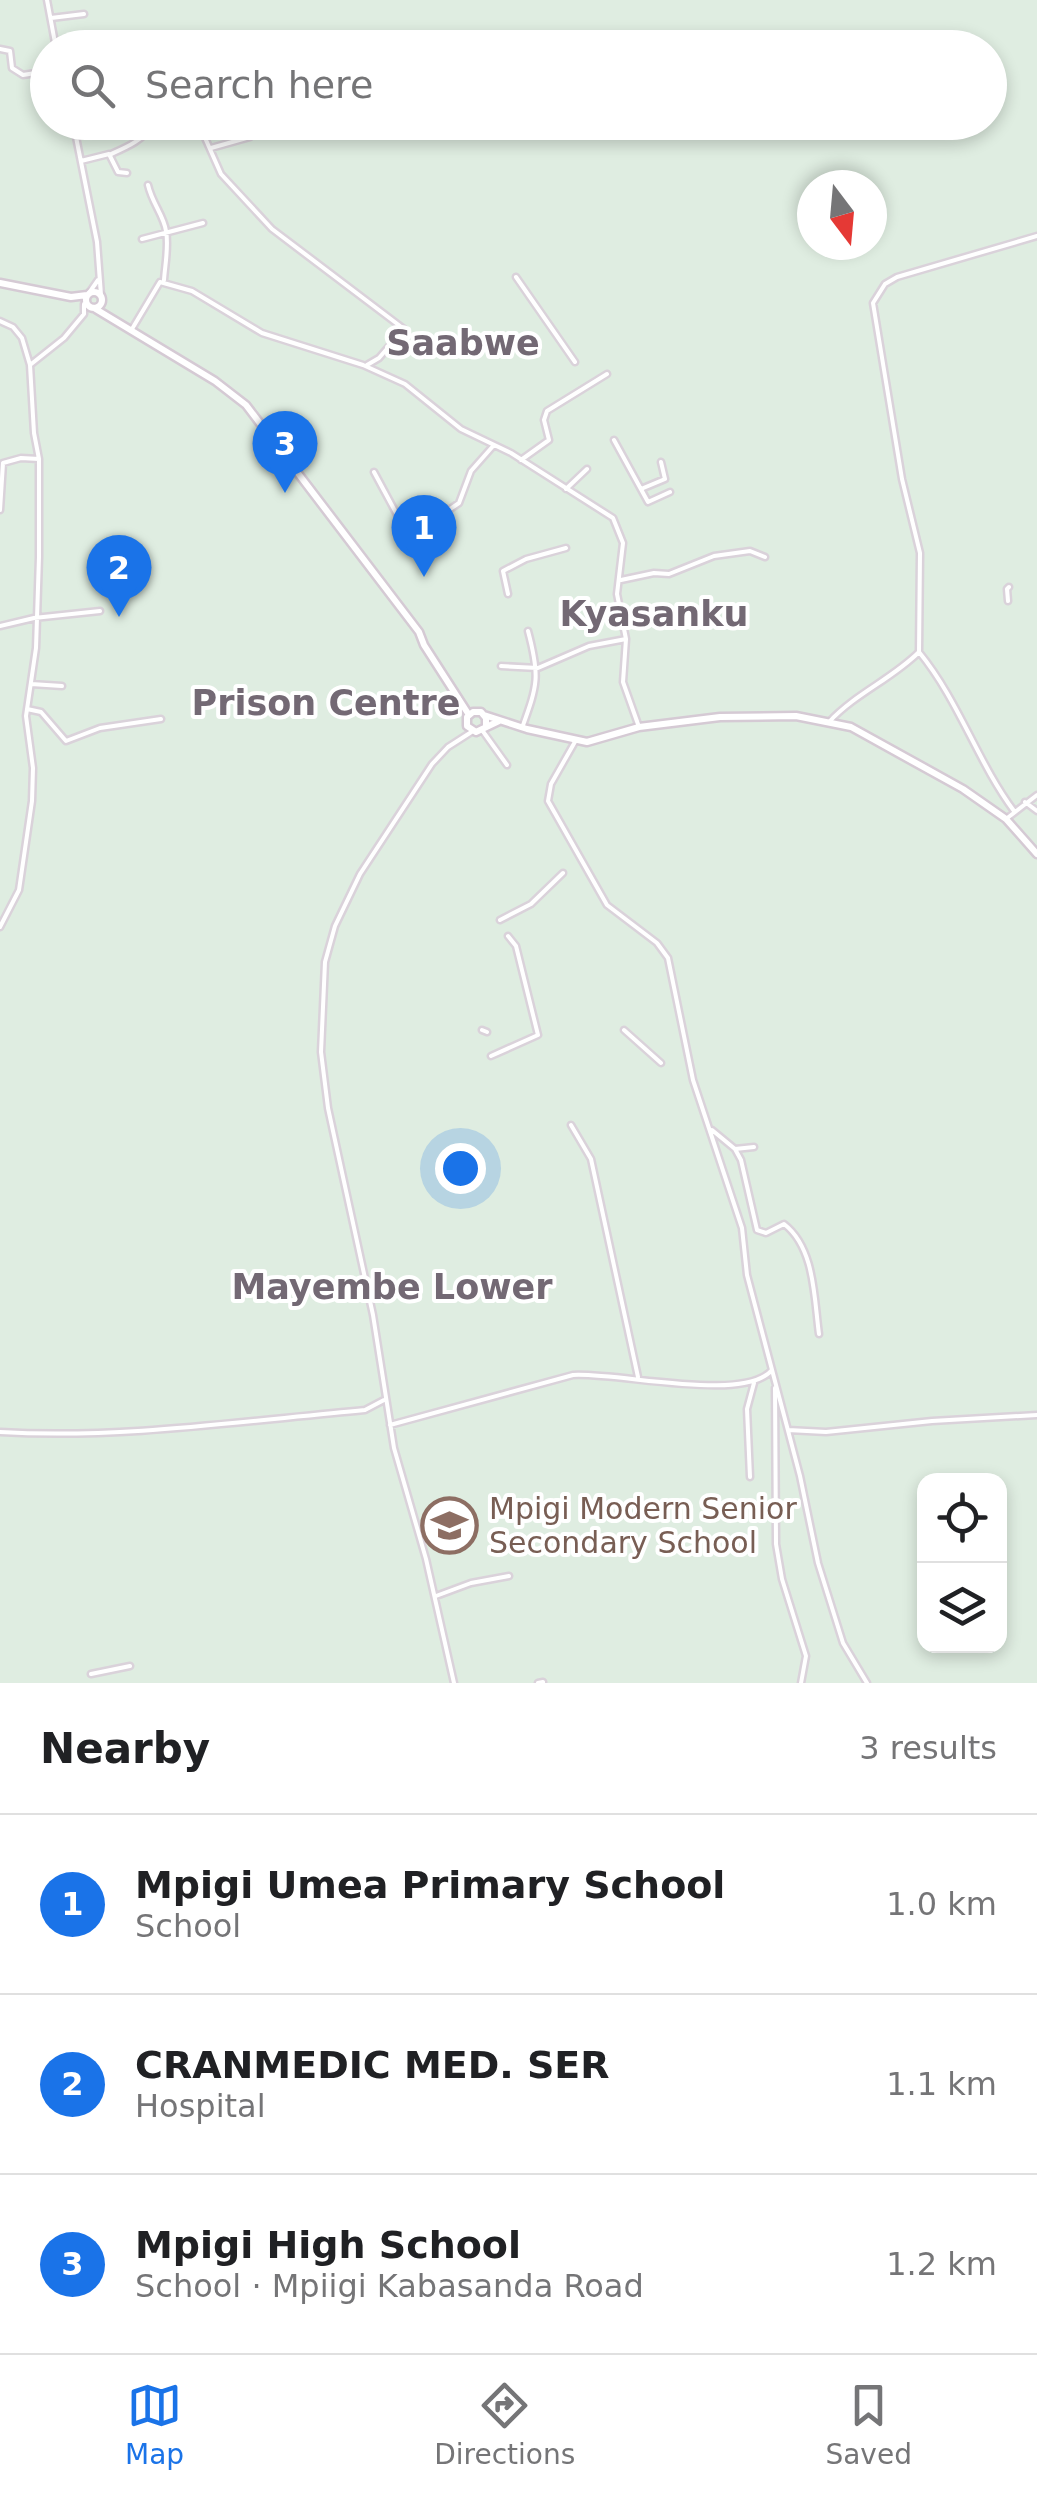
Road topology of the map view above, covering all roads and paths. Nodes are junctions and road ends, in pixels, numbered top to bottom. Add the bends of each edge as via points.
1 (47, 0) edge
2 (84, 14) dead end
3 (51, 18) junction
4 (53, 30) edge
5 (0, 49) edge
6 (30, 74) edge
7 (77, 140) edge
8 (139, 140) edge
9 (206, 140) edge
10 (239, 140) edge
11 (209, 148) junction
12 (111, 154) junction
13 (81, 161) junction
14 (127, 173) dead end
15 (148, 185) dead end
16 (202, 223) dead end
17 (167, 234) junction
18 (1037, 236) edge
19 (142, 240) dead end
20 (99, 278) junction
21 (516, 278) dead end
22 (164, 280) junction
23 (0, 282) edge
24 (88, 294) junction
25 (71, 298) junction
26 (101, 299) junction
27 (88, 306) junction
28 (110, 318) junction
29 (0, 320) edge
30 (132, 329) junction
31 (575, 362) dead end
32 (30, 365) junction
33 (362, 366) junction
34 (607, 374) dead end
35 (614, 440) dead end
36 (494, 445) junction
37 (39, 459) junction
38 (522, 460) junction
39 (661, 462) dead end
40 (587, 470) dead end
41 (374, 472) dead end
42 (642, 489) junction
43 (566, 490) junction
44 (670, 492) dead end
45 (0, 510) edge
46 (566, 548) dead end
47 (765, 557) dead end
48 (619, 581) junction
49 (1009, 587) dead end
50 (508, 594) dead end
51 (1008, 601) dead end
52 (100, 611) dead end
53 (37, 619) junction
54 (0, 626) edge
55 (528, 631) dead end
56 (626, 639) junction
57 (919, 652) junction
58 (500, 666) dead end
59 (538, 668) junction
60 (31, 684) junction
61 (62, 686) dead end
62 (457, 692) junction
63 (27, 710) junction
64 (482, 714) junction
65 (469, 715) junction
66 (160, 719) dead end
67 (500, 721) junction
68 (830, 722) junction
69 (477, 728) junction
70 (522, 728) junction
71 (639, 728) junction
72 (576, 740) junction
73 (507, 765) dead end
74 (410, 779) dead end
75 (418, 784) junction
76 (1037, 794) edge
77 (1024, 802) junction
78 (1037, 811) edge
79 (1014, 812) junction
80 (1006, 818) junction
81 (1037, 854) edge
82 (563, 873) dead end
83 (500, 920) dead end
84 (0, 927) edge
85 (508, 936) dead end
86 (624, 1030) dead end
87 (492, 1056) dead end
88 (662, 1063) dead end
89 (571, 1125) dead end
90 (710, 1130) junction
91 (754, 1146) dead end
92 (735, 1149) junction
93 (820, 1334) dead end
94 (772, 1369) junction
95 (638, 1377) junction
96 (754, 1383) junction
97 (775, 1383) junction
98 (384, 1400) junction
99 (1037, 1415) edge
100 (390, 1425) junction
101 (788, 1430) junction
102 (0, 1432) edge
103 (750, 1477) dead end
104 (508, 1576) dead end
105 (434, 1596) junction
106 (130, 1666) dead end
107 (91, 1674) dead end
108 (454, 1683) edge
109 (801, 1683) edge
110 (867, 1683) edge

1 - 3 street
2 - 3 street
3 - 4 street
5 - 6 street via 10,52 12,68
7 - 13 street
8 - 12 street
9 - 11 street
10 - 11 street
11 - 33 street via 226,180 272,230 404,329 380,358
12 - 13 street
12 - 14 street via 118,172
13 - 20 street
15 - 17 street
16 - 17 street
17 - 19 street
17 - 22 street
18 - 57 street via 897,277 872,303 920,553
20 - 24 street
20 - 26 street
21 - 31 street
22 - 30 street
22 - 33 street via 262,332
23 - 25 main road
24 - 25 main road
24 - 26 main road
24 - 27 main road
25 - 27 main road
26 - 27 main road
26 - 28 main road
27 - 28 main road
27 - 32 street
28 - 30 main road
29 - 32 street via 22,338
30 - 62 main road via 246,405
32 - 37 street
33 - 36 street via 405,384 461,429
34 - 38 street via 547,410 549,440
35 - 42 street
36 - 38 street
36 - 41 street via 471,471 458,503 408,537
37 - 45 street via 3,463
37 - 53 street
38 - 43 street
39 - 42 street via 665,479
40 - 43 street
42 - 44 street via 648,502
43 - 48 street via 613,518 623,543
46 - 50 street via 503,570
47 - 48 street via 750,551 714,556 669,574
48 - 56 street
49 - 51 street
52 - 53 street
53 - 54 street
53 - 60 street
55 - 59 street
56 - 59 street
56 - 71 street via 622,682
57 - 68 street
57 - 79 street via 955,702
58 - 59 street
59 - 70 street
60 - 61 street
60 - 63 street
62 - 64 main road
62 - 65 main road
63 - 66 street via 41,712 66,741
63 - 84 street via 32,802 19,890
64 - 65 main road
64 - 67 main road
64 - 69 main road
65 - 69 main road
67 - 69 main road
67 - 70 main road
68 - 71 main road via 760,716
68 - 80 main road via 901,753
69 - 73 street
69 - 75 street via 448,747
70 - 72 main road
71 - 72 main road via 604,740
72 - 90 street via 545,793 607,904 668,958
74 - 75 street
75 - 98 street via 341,910 322,995 323,1082 373,1315
76 - 77 street
77 - 78 street
77 - 79 street
79 - 80 street
80 - 81 main road
82 - 83 street via 531,904
85 - 87 street via 538,1035
86 - 88 street
89 - 95 street via 592,1160
90 - 92 street
90 - 94 street via 742,1228
91 - 92 street
92 - 93 street via 758,1230 784,1224 803,1250
94 - 96 street
94 - 97 street
95 - 96 street via 718,1387
95 - 100 street via 560,1377
96 - 103 street via 747,1408
97 - 101 street
97 - 109 street via 776,1544 806,1656
98 - 100 street
98 - 102 street via 364,1410 161,1429
99 - 101 street
100 - 105 street
101 - 110 street via 838,1630
104 - 105 street
105 - 108 street
106 - 107 street

